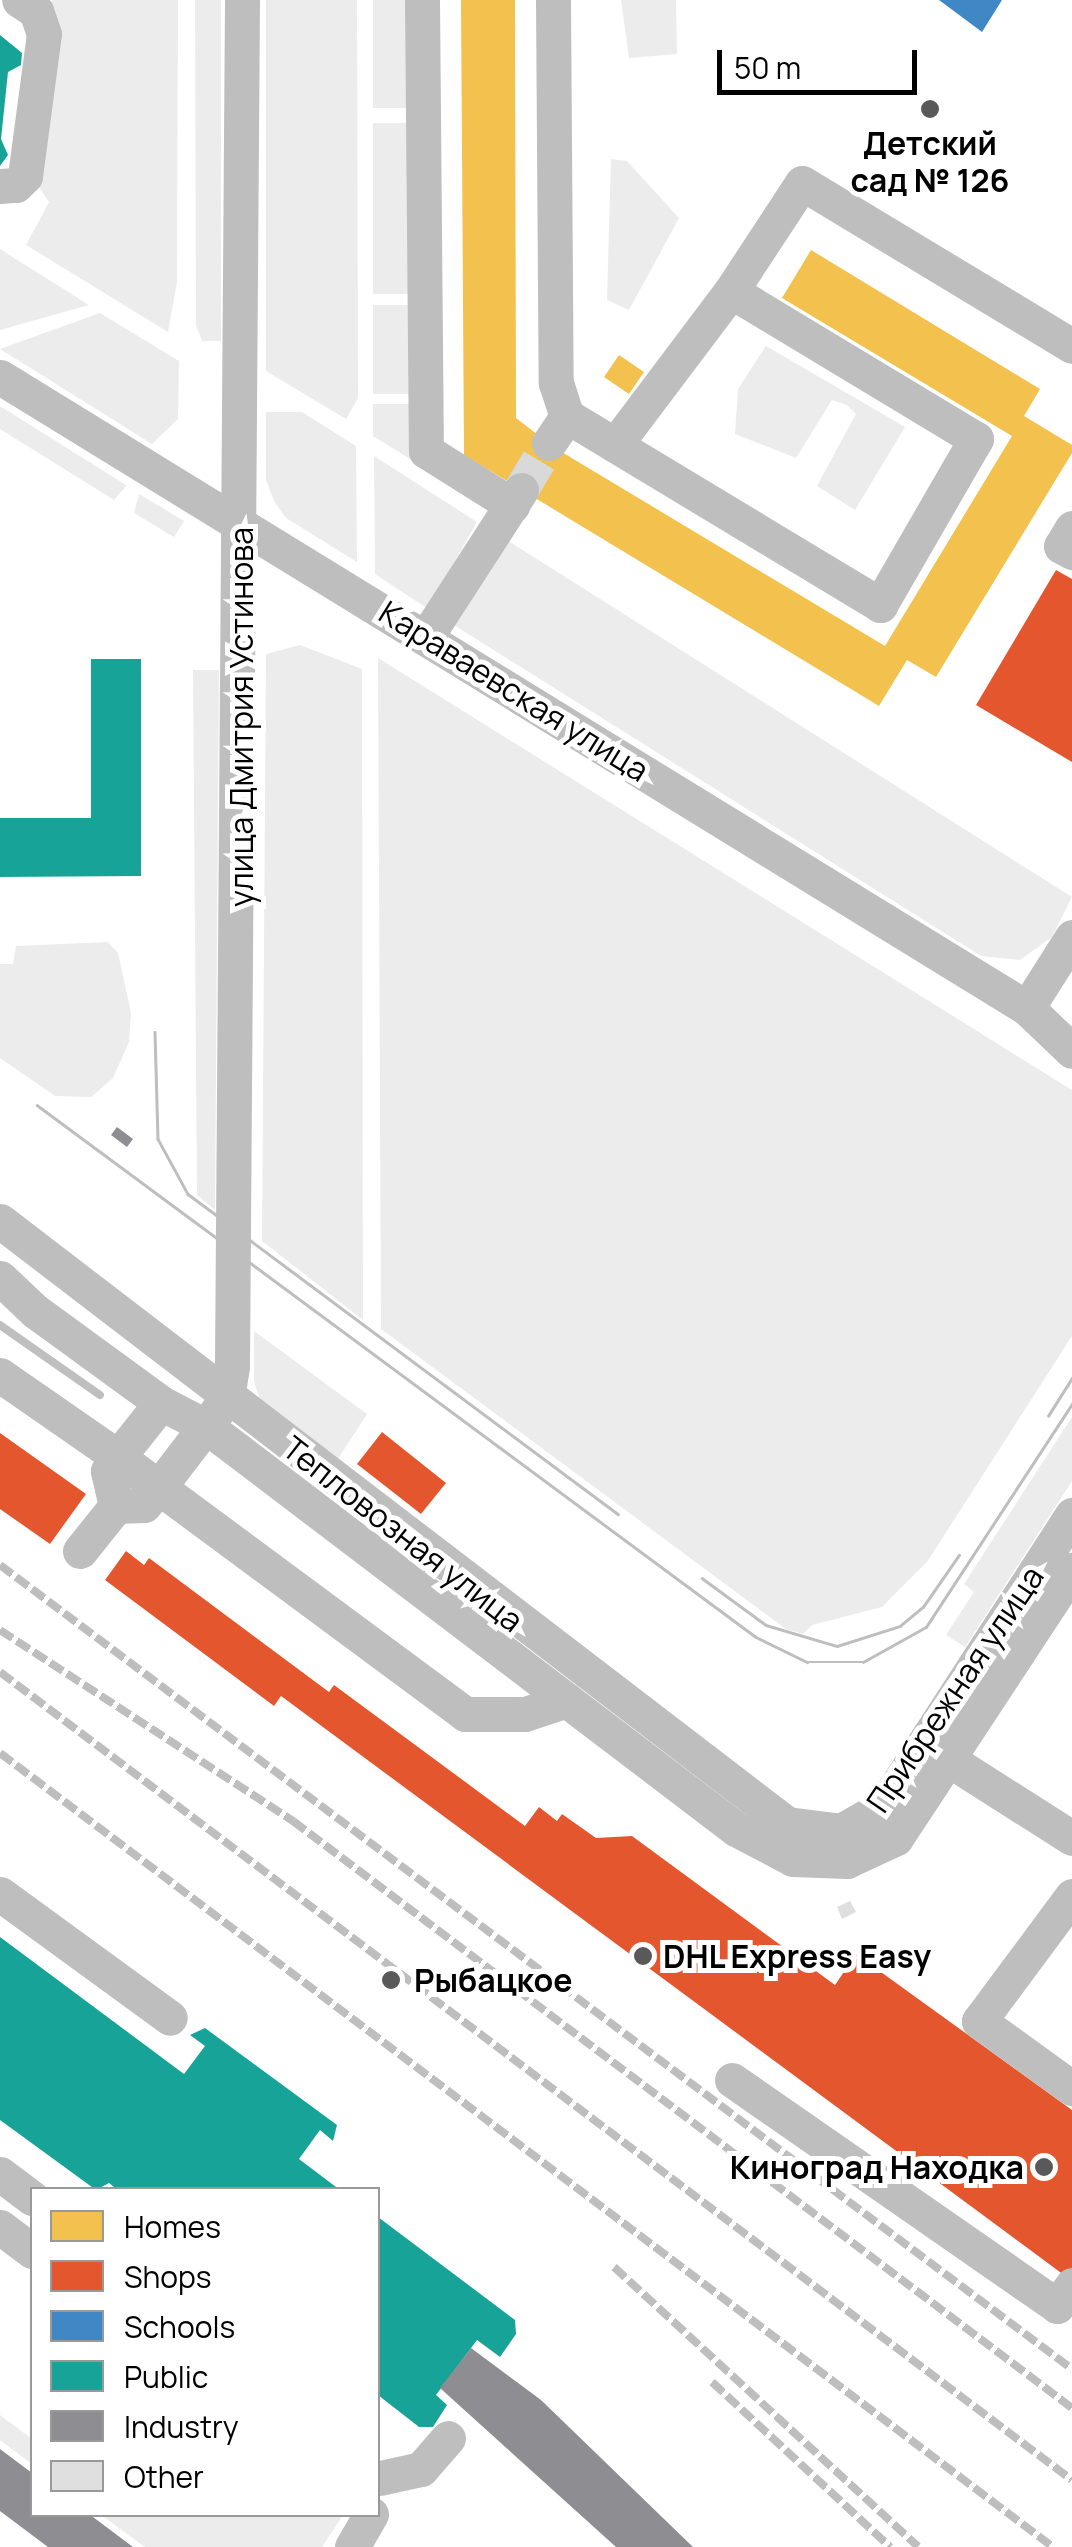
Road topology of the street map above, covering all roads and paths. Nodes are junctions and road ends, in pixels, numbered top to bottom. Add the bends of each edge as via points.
1 (19, 0) edge
2 (242, 0) edge
3 (422, 0) edge
4 (552, 0) edge
5 (0, 186) edge
6 (731, 291) junction
7 (1072, 346) edge
8 (0, 377) edge
9 (615, 445) junction
10 (242, 526) junction
11 (1072, 528) edge
12 (1072, 552) edge
13 (426, 636) junction
14 (1072, 936) edge
15 (1027, 1008) junction
16 (1072, 1017) edge
17 (1072, 1051) edge
18 (0, 1221) edge
19 (0, 1278) edge
20 (0, 1376) edge
21 (161, 1403) junction
22 (217, 1412) junction
23 (118, 1457) junction
24 (158, 1487) junction
25 (116, 1506) junction
26 (1072, 1514) edge
27 (80, 1551) dead end
28 (1072, 1570) edge
29 (568, 1700) junction
30 (936, 1752) junction
31 (1068, 1827) edge
32 (819, 1847) junction
33 (0, 1894) edge
34 (1072, 1896) edge
35 (170, 2018) dead end
36 (732, 2080) dead end
37 (1072, 2088) edge
38 (0, 2174) edge
39 (30, 2196) edge
40 (0, 2227) edge
41 (30, 2250) edge
42 (1072, 2285) edge
43 (448, 2438) dead end
44 (380, 2480) edge
45 (368, 2517) edge
46 (352, 2547) edge

1 - 5 street via 36,11 44,34 26,176
2 - 10 street, улица Дмитрия Устинова
3 - 13 street via 426,451 516,497
4 - 9 street via 558,430
6 - 7 street via 802,183
6 - 9 street
6 - 9 street via 976,440 880,605
8 - 10 street, Караваевская улица
10 - 13 street, Караваевская улица
10 - 22 street, улица Дмитрия Устинова via 236,1298
11 - 12 street via 1061,546
13 - 15 street, Караваевская улица
14 - 15 street
15 - 16 street, Караваевская улица
15 - 17 street, Караваевская улица
18 - 22 street, Тепловозная улица
19 - 21 street, Тепловозная улица
20 - 23 street
21 - 22 street, Тепловозная улица
21 - 23 street
22 - 24 street
22 - 29 street, Тепловозная улица
22 - 32 street, Тепловозная улица
23 - 24 street
23 - 25 street via 108,1471
24 - 25 street via 144,1504
24 - 29 street via 465,1714 525,1714
25 - 27 street
26 - 30 street, Прибрежная улица
28 - 30 street, Прибрежная улица
29 - 32 street, Тепловозная улица via 736,1829 793,1859
30 - 31 street
30 - 32 street, Прибрежная улица via 896,1838 872,1854
33 - 35 street
34 - 37 street via 978,2021
36 - 42 street via 1057,2306
38 - 39 street
40 - 41 street
43 - 44 street via 421,2469
45 - 46 street

